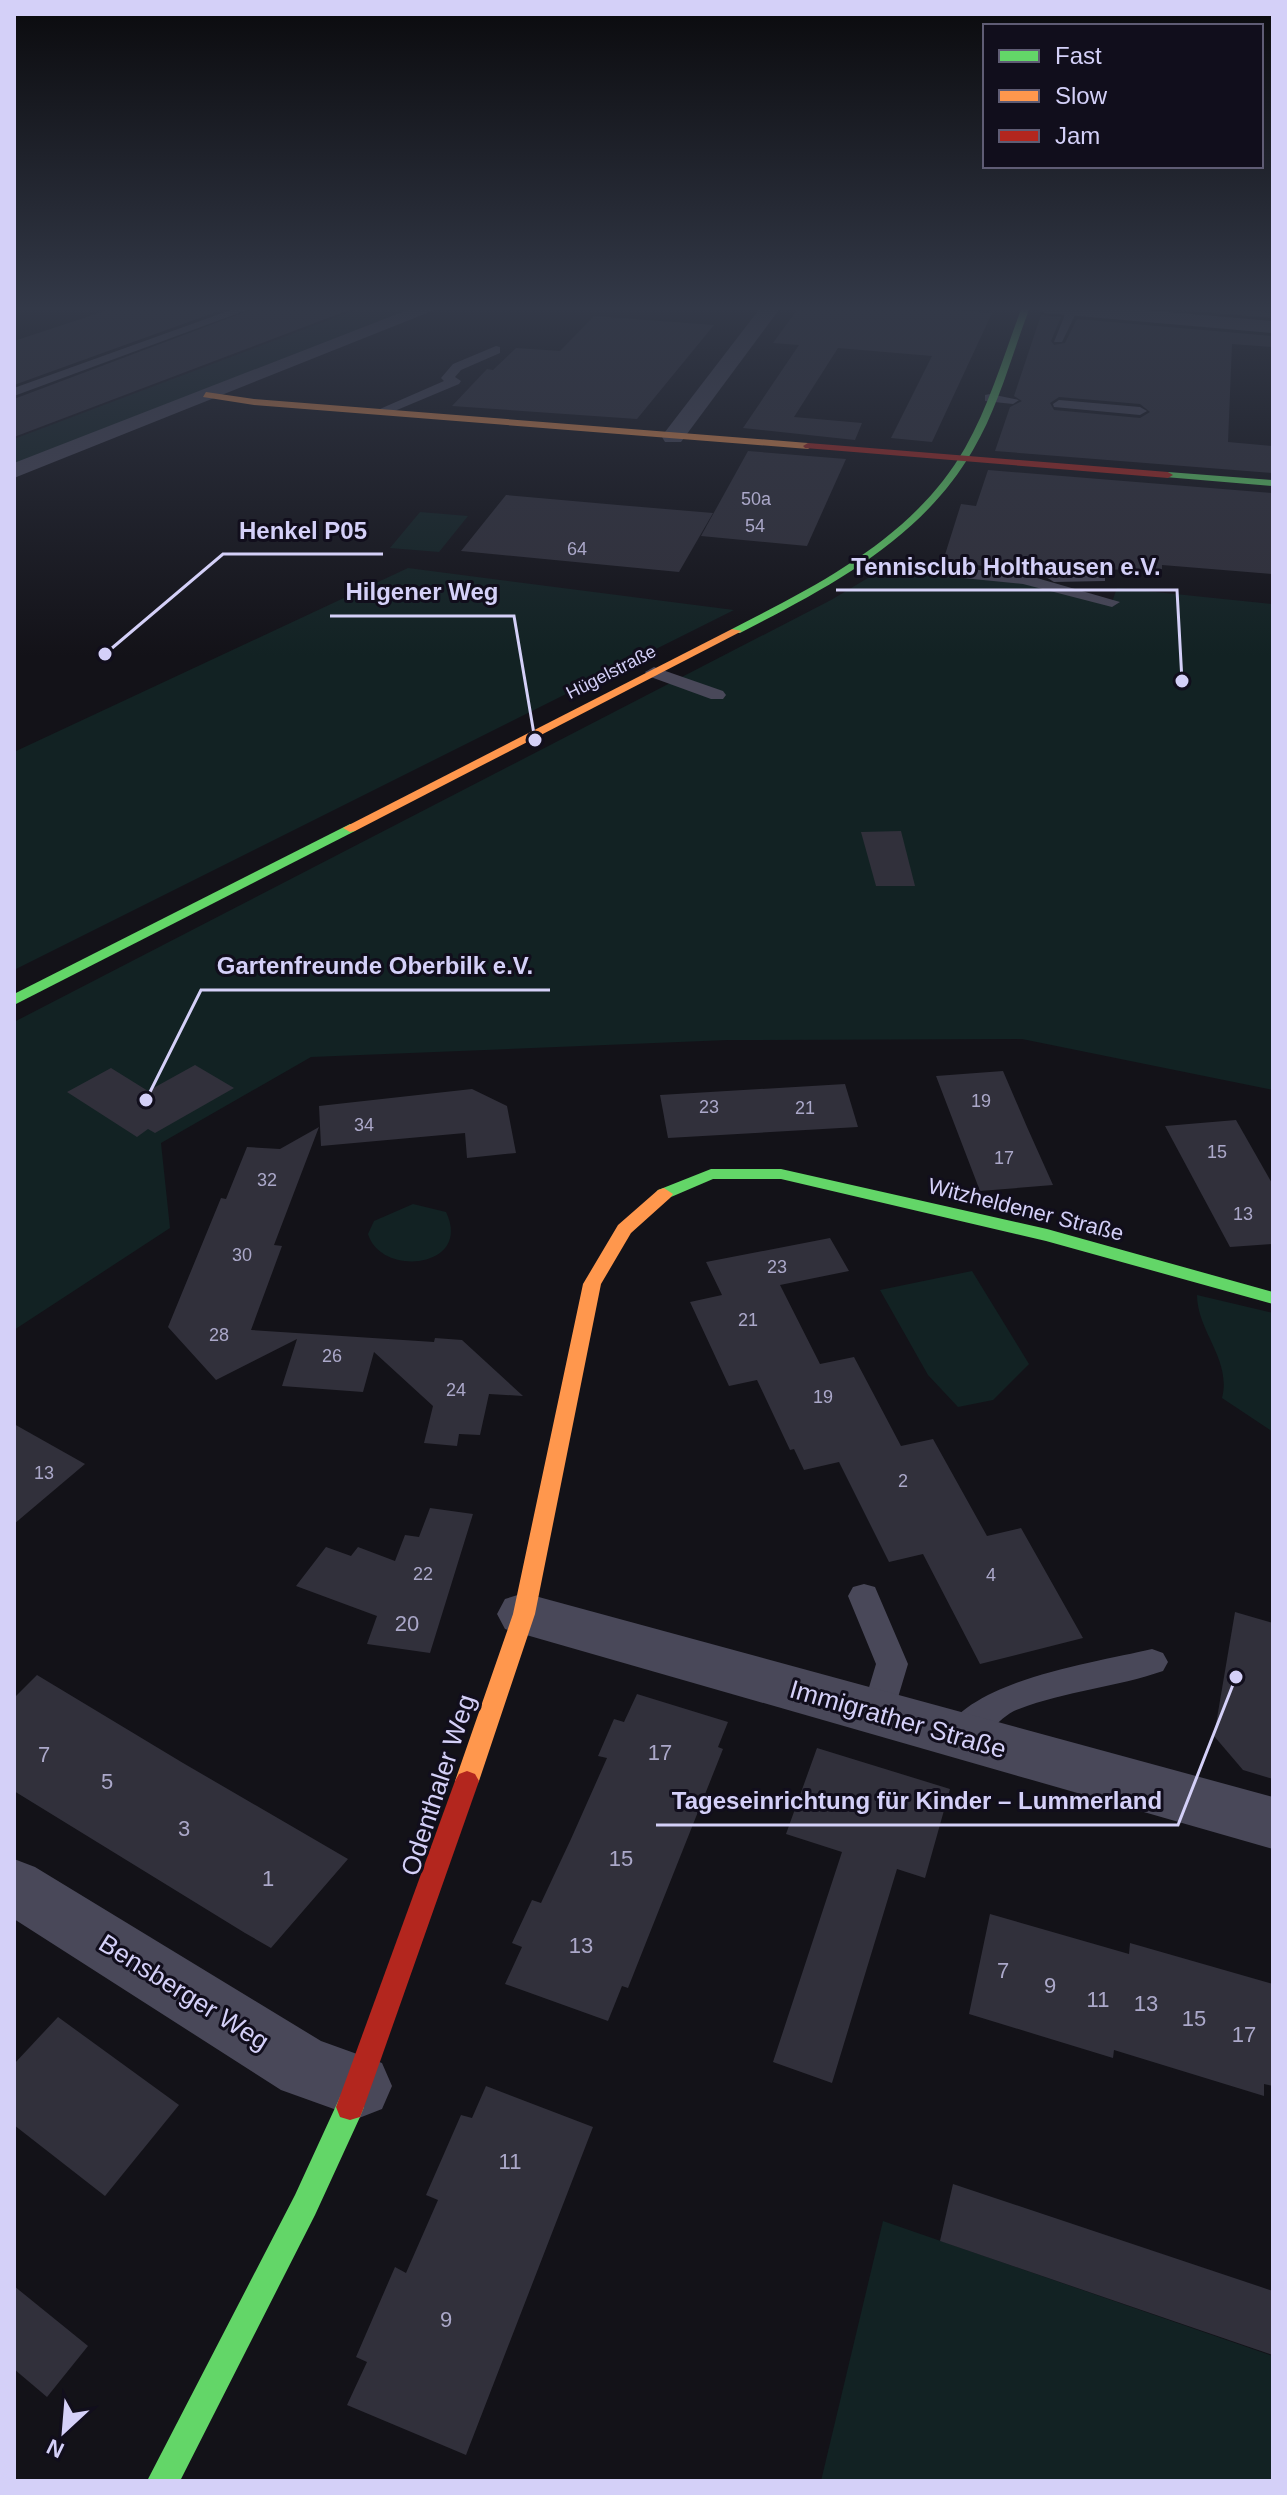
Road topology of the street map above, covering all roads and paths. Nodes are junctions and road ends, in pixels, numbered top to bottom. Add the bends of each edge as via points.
1 (134, 423) edge
2 (514, 423) edge
3 (683, 423) edge
4 (979, 423) edge
5 (673, 437) junction
6 (963, 459) junction
7 (14, 471) edge
8 (1273, 483) edge
9 (858, 564) junction
10 (1099, 578) dead end
11 (1023, 579) junction
12 (1112, 602) dead end
13 (654, 672) junction
14 (717, 695) dead end
15 (14, 1000) edge
16 (767, 1174) joint
17 (1273, 1298) edge
18 (864, 1596) dead end
19 (524, 1614) junction
20 (1152, 1662) dead end
21 (878, 1714) junction
22 (959, 1736) junction
23 (1273, 1823) edge
24 (14, 1886) edge
25 (359, 2086) junction
26 (163, 2481) edge

1 - 7 street
2 - 5 street
3 - 5 street
4 - 6 street, Hügelstraße
5 - 6 street
6 - 8 street
6 - 9 street, Hügelstraße via 917,519
9 - 11 lane
9 - 13 street, Hügelstraße
10 - 11 lane
11 - 12 lane
13 - 14 lane
13 - 15 street, Hügelstraße
16 - 17 street, Witzheldener Straße via 1065,1240
16 - 19 street, Odenthaler Weg via 713,1174 664,1191 630,1222 598,1267 582,1318
18 - 21 lane via 892,1664
19 - 21 street, Immigrather Straße
19 - 25 street, Odenthaler Weg
20 - 22 lane via 1007,1698
21 - 22 street, Immigrather Straße
22 - 23 street, Immigrather Straße
24 - 25 street, Bensberger Weg via 304,2067
25 - 26 street, Odenthaler Weg via 265,2286

